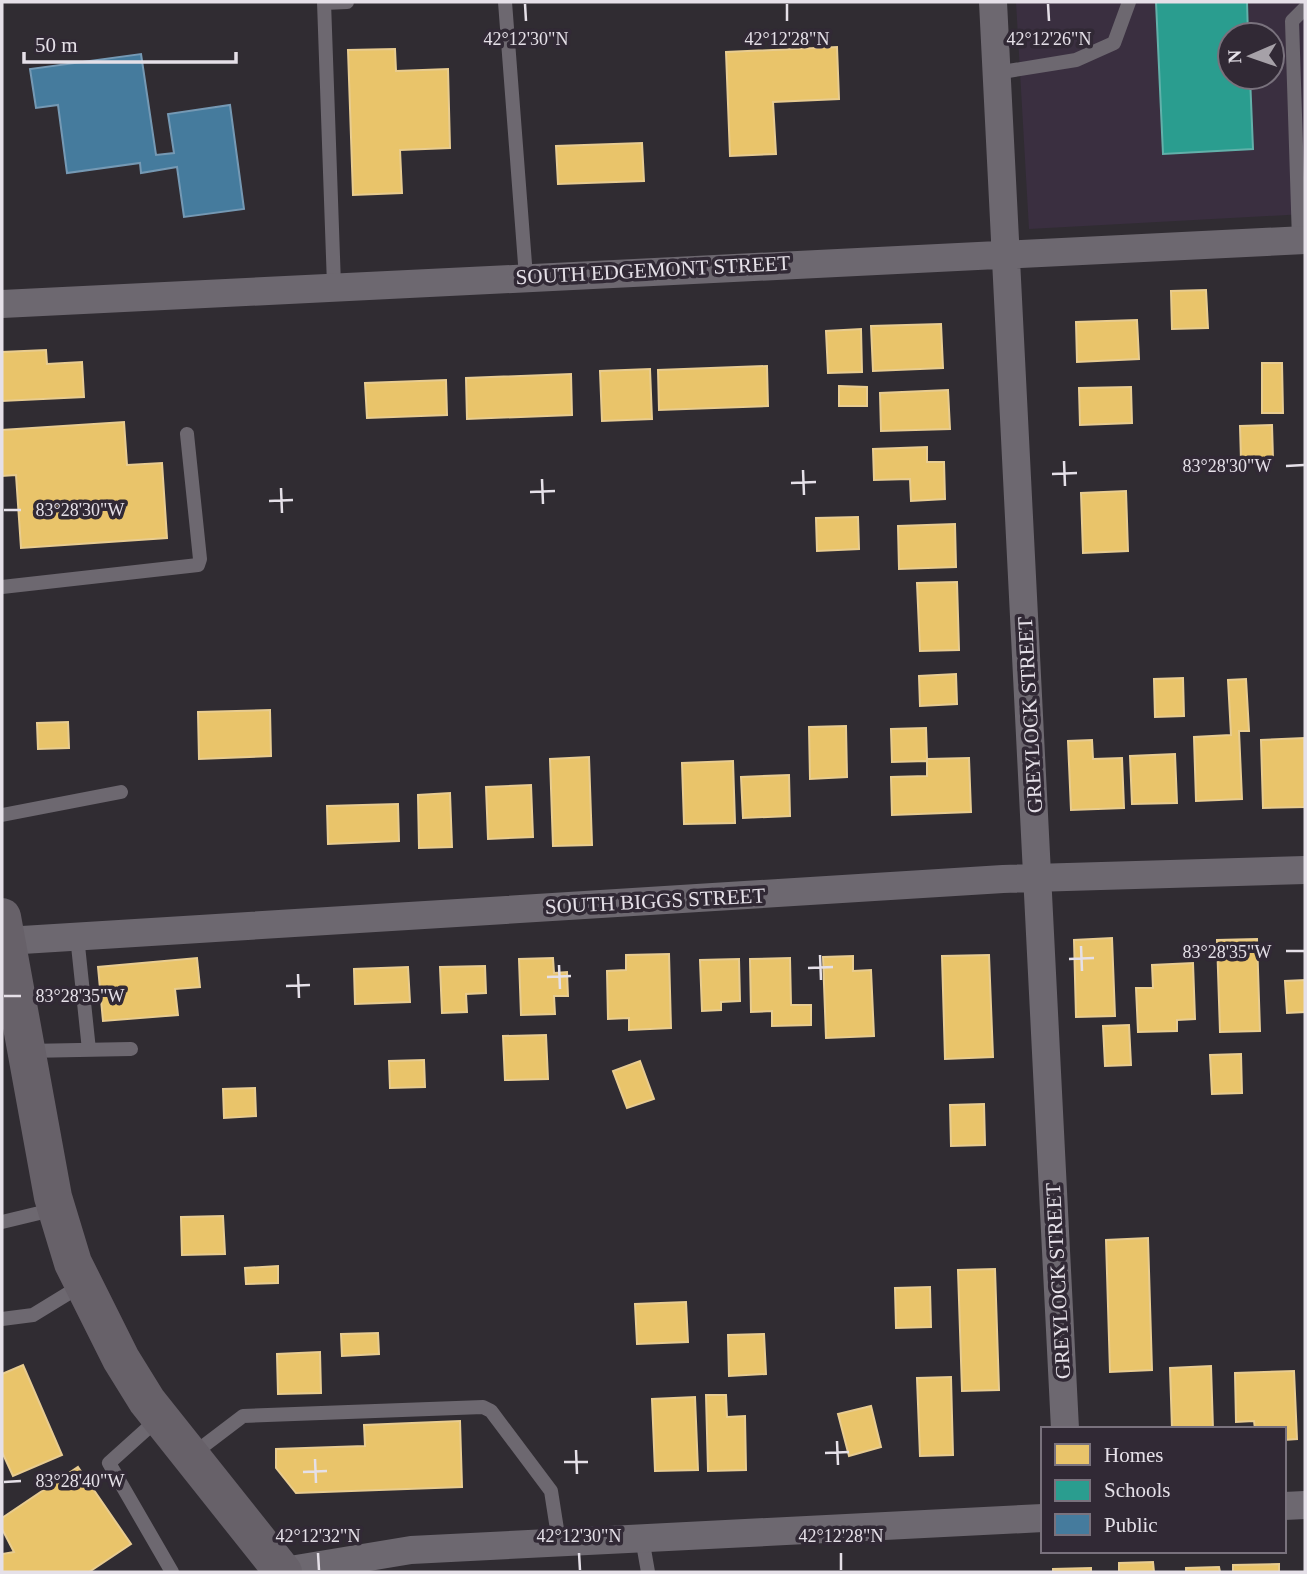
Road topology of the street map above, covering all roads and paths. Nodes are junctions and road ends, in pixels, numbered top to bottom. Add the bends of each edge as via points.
1 (324, 2) edge
2 (347, 2) edge
3 (505, 2) edge
4 (993, 2) edge
5 (1129, 2) edge
6 (1305, 8) edge
7 (996, 73) junction
8 (1301, 165) edge
9 (1302, 240) edge
10 (1005, 254) junction
11 (526, 277) junction
12 (334, 285) junction
13 (2, 304) edge
14 (187, 434) dead end
15 (2, 587) edge
16 (121, 792) dead end
17 (2, 816) edge
18 (1305, 870) edge
19 (1039, 881) junction
20 (3, 925) edge
21 (77, 936) junction
22 (16, 1037) edge
23 (131, 1049) dead end
24 (89, 1050) junction
25 (57, 1209) junction
26 (2, 1222) edge
27 (84, 1284) junction
28 (2, 1319) edge
29 (160, 1418) junction
30 (1066, 1427) edge
31 (191, 1456) junction
32 (1305, 1505) edge
33 (1286, 1506) edge
34 (1041, 1518) edge
35 (642, 1538) junction
36 (559, 1542) junction
37 (172, 1572) edge
38 (281, 1572) edge
39 (648, 1572) edge

1 - 2 lane
1 - 12 lane
3 - 11 lane
4 - 7 street, GREYLOCK STREET
5 - 7 lane via 1114,43 1076,61
6 - 8 lane via 1292,21
7 - 10 street, GREYLOCK STREET
8 - 9 lane
9 - 10 street, SOUTH EDGEMONT STREET
10 - 11 street, SOUTH EDGEMONT STREET
10 - 19 street, GREYLOCK STREET
11 - 12 street, SOUTH EDGEMONT STREET
12 - 13 street, SOUTH EDGEMONT STREET
14 - 15 lane via 198,565
16 - 17 lane
18 - 19 street, SOUTH BIGGS STREET
19 - 21 street, SOUTH BIGGS STREET via 1003,879
19 - 30 street, GREYLOCK STREET
20 - 21 street, SOUTH BIGGS STREET
20 - 22 main road
21 - 24 lane
22 - 24 lane
22 - 25 main road
23 - 24 lane
25 - 26 lane
25 - 27 main road
27 - 28 lane via 33,1315
27 - 29 main road via 121,1359
29 - 31 main road
29 - 37 lane via 109,1463
31 - 36 lane via 243,1416 483,1407 491,1411 551,1491
31 - 38 main road
32 - 33 street
34 - 35 street
35 - 36 street
35 - 39 lane
36 - 38 street via 411,1550

